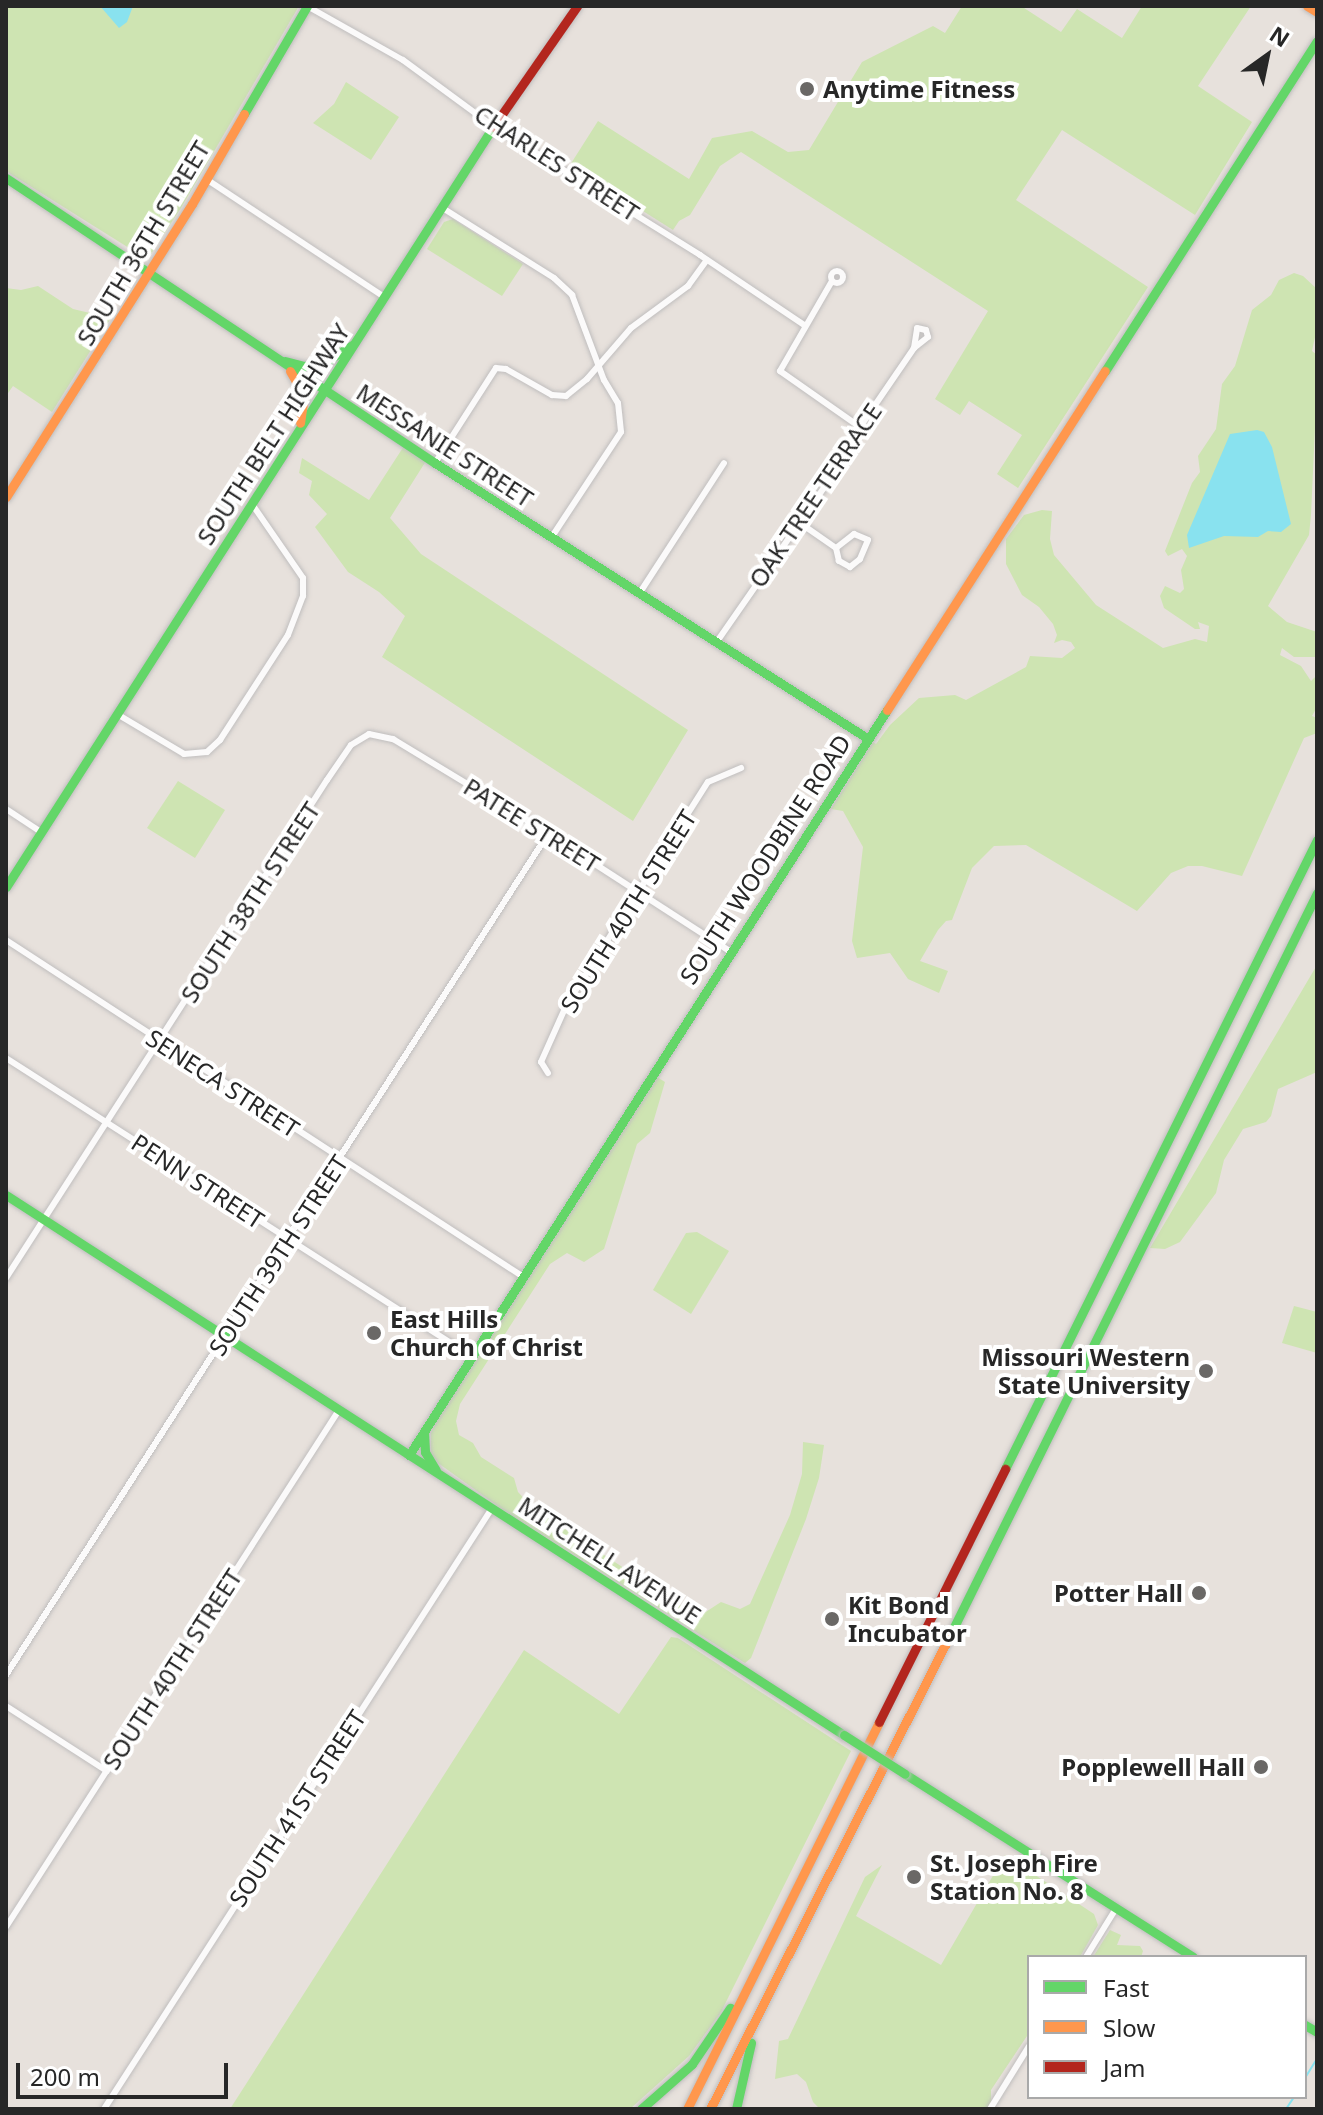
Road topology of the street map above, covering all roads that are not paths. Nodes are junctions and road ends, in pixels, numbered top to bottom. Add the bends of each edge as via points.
1 (307, 6) edge
2 (577, 6) edge
3 (1307, 6) edge
4 (1317, 12) edge
5 (1317, 41) edge
6 (493, 126) junction
7 (6, 178) edge
8 (206, 179) junction
9 (441, 207) junction
10 (707, 260) junction
11 (149, 272) junction
12 (832, 281) dead end
13 (384, 297) junction
14 (804, 325) junction
15 (354, 343) junction
16 (914, 348) dead end
17 (275, 358) junction
18 (599, 365) junction
19 (325, 390) junction
20 (860, 427) junction
21 (297, 434) junction
22 (435, 463) junction
23 (724, 463) dead end
24 (6, 497) edge
25 (252, 504) junction
26 (800, 523) junction
27 (551, 538) junction
28 (836, 548) junction
29 (639, 594) junction
30 (716, 643) junction
31 (117, 714) junction
32 (867, 738) junction
33 (337, 767) joint
34 (741, 768) dead end
35 (6, 809) edge
36 (41, 832) junction
37 (548, 834) junction
38 (1317, 840) edge
39 (6, 887) edge
40 (1317, 893) edge
41 (638, 894) junction
42 (6, 940) edge
43 (731, 952) junction
44 (159, 1042) junction
45 (6, 1058) edge
46 (548, 1073) dead end
47 (107, 1122) junction
48 (338, 1159) junction
49 (6, 1195) edge
50 (43, 1220) junction
51 (286, 1238) junction
52 (522, 1276) junction
53 (6, 1278) edge
54 (224, 1337) junction
55 (471, 1356) junction
56 (339, 1410) junction
57 (424, 1432) junction
58 (409, 1455) junction
59 (437, 1473) junction
60 (492, 1508) junction
61 (6, 1675) edge
62 (6, 1706) edge
63 (107, 1771) junction
64 (1115, 1910) junction
65 (6, 1927) edge
66 (793, 1948) junction
67 (764, 1953) junction
68 (1087, 1955) edge
69 (1190, 1955) edge
70 (1027, 2049) edge
71 (104, 2109) edge
72 (641, 2109) edge
73 (687, 2109) edge
74 (710, 2109) edge
75 (736, 2109) edge
76 (990, 2109) edge

1 - 6 street, CHARLES STREET via 403,60
1 - 8 main road, SOUTH 36TH STREET
2 - 6 main road, SOUTH BELT HIGHWAY
3 - 4 main road
5 - 32 main road, SOUTH WOODBINE ROAD
6 - 9 main road, SOUTH BELT HIGHWAY
6 - 10 street, CHARLES STREET
7 - 11 main road, MESSANIE STREET
8 - 11 main road, SOUTH 36TH STREET
8 - 13 street
9 - 13 main road, SOUTH BELT HIGHWAY
9 - 18 street via 561,284 584,318
10 - 14 street, CHARLES STREET
10 - 18 street via 688,286 631,328
11 - 17 main road, MESSANIE STREET
11 - 24 main road, SOUTH 36TH STREET
12 - 14 street
13 - 15 main road, SOUTH BELT HIGHWAY
14 - 20 street via 780,371
15 - 17 main road via 322,364 304,366
15 - 19 main road, SOUTH BELT HIGHWAY
16 - 20 street, OAK TREE TERRACE
17 - 19 main road, MESSANIE STREET
17 - 21 main road via 295,375 304,395
18 - 22 street via 566,396 496,368
18 - 27 street via 618,403 621,432
19 - 21 main road, SOUTH BELT HIGHWAY
19 - 22 main road, MESSANIE STREET
20 - 26 street, OAK TREE TERRACE
21 - 25 main road, SOUTH BELT HIGHWAY
22 - 27 main road, MESSANIE STREET
23 - 29 street
25 - 31 main road, SOUTH BELT HIGHWAY
25 - 31 street via 303,578 303,596 288,635 207,752 184,754
26 - 28 street
26 - 30 street, OAK TREE TERRACE
27 - 29 main road, MESSANIE STREET
28 - 28 street via 839,561 855,566 868,540 854,534
29 - 30 main road, MESSANIE STREET
30 - 32 main road, MESSANIE STREET
31 - 36 main road, SOUTH BELT HIGHWAY
32 - 43 main road, SOUTH WOODBINE ROAD
33 - 37 street, PATEE STREET via 354,742 369,734 384,735
33 - 44 street, SOUTH 38TH STREET
34 - 41 street, SOUTH 40TH STREET via 708,782
35 - 36 street
36 - 39 main road, SOUTH BELT HIGHWAY
37 - 41 street, PATEE STREET
37 - 48 street, SOUTH 39TH STREET
38 - 67 main road
40 - 66 main road
41 - 43 street, PATEE STREET
41 - 46 street, SOUTH 40TH STREET via 567,1004 541,1062
42 - 44 street, SENECA STREET
43 - 52 main road, SOUTH WOODBINE ROAD
44 - 47 street, SOUTH 38TH STREET
44 - 48 street, SENECA STREET
45 - 47 street, PENN STREET
47 - 50 street, SOUTH 38TH STREET
47 - 51 street, PENN STREET
48 - 51 street, SOUTH 39TH STREET
48 - 52 street, SENECA STREET
49 - 50 main road, MITCHELL AVENUE
50 - 53 street, SOUTH 38TH STREET
50 - 54 main road, MITCHELL AVENUE
51 - 54 street, SOUTH 39TH STREET
51 - 55 street, PENN STREET
52 - 55 main road, SOUTH WOODBINE ROAD
54 - 56 main road, MITCHELL AVENUE
54 - 61 street, SOUTH 39TH STREET
55 - 57 main road, SOUTH WOODBINE ROAD
56 - 58 main road, MITCHELL AVENUE
56 - 63 street, SOUTH 40TH STREET
57 - 58 main road, SOUTH WOODBINE ROAD
57 - 59 main road via 425,1452
58 - 59 main road, MITCHELL AVENUE
59 - 60 main road, MITCHELL AVENUE
60 - 64 main road, MITCHELL AVENUE, bridge
60 - 71 street, SOUTH 41ST STREET
62 - 63 street
63 - 65 street, SOUTH 40TH STREET
64 - 68 street
64 - 69 main road, MITCHELL AVENUE
66 - 74 main road
66 - 75 main road via 746,2057
67 - 72 main road via 692,2064
67 - 73 main road
70 - 76 street

